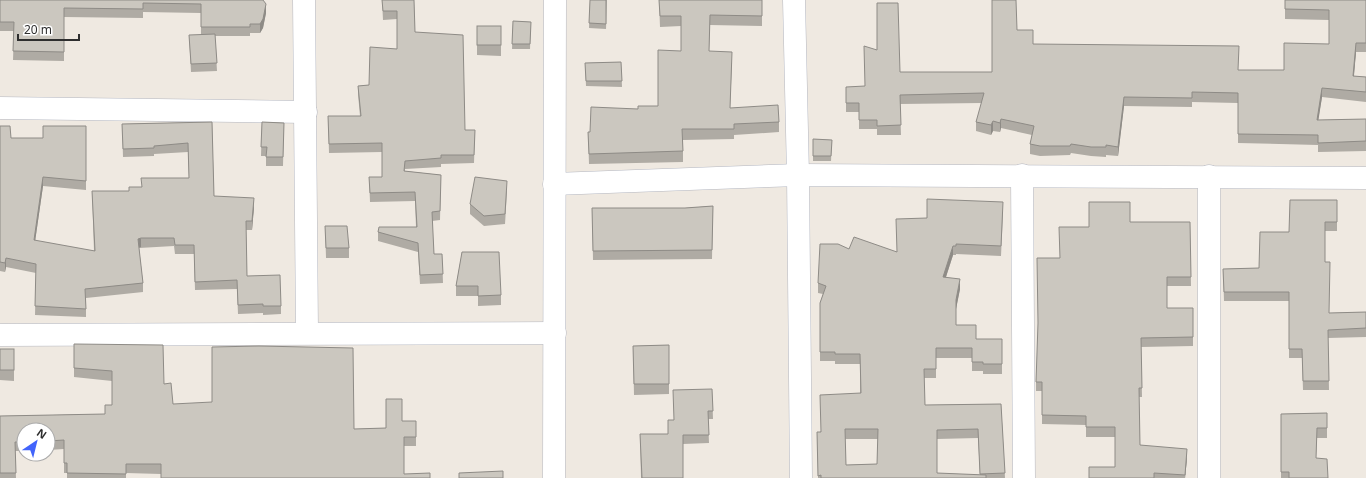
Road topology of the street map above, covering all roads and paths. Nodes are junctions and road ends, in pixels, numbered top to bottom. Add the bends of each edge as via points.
1 (304, 0) edge
2 (555, 0) edge
3 (794, 0) edge
4 (0, 108) edge
5 (306, 112) junction
6 (798, 175) junction
7 (1022, 175) junction
8 (1209, 176) junction
9 (1366, 178) edge
10 (554, 184) junction
11 (307, 332) junction
12 (555, 333) junction
13 (0, 335) edge
14 (554, 478) edge
15 (800, 478) edge
16 (1024, 478) edge
17 (1209, 478) edge

1 - 5 street
2 - 10 street
3 - 6 street
4 - 5 street
5 - 11 street
6 - 7 street
6 - 10 street
6 - 15 street
7 - 8 street
7 - 16 street
8 - 9 street
8 - 17 street
10 - 12 street
11 - 12 street
11 - 13 street
12 - 14 street via 552,449

